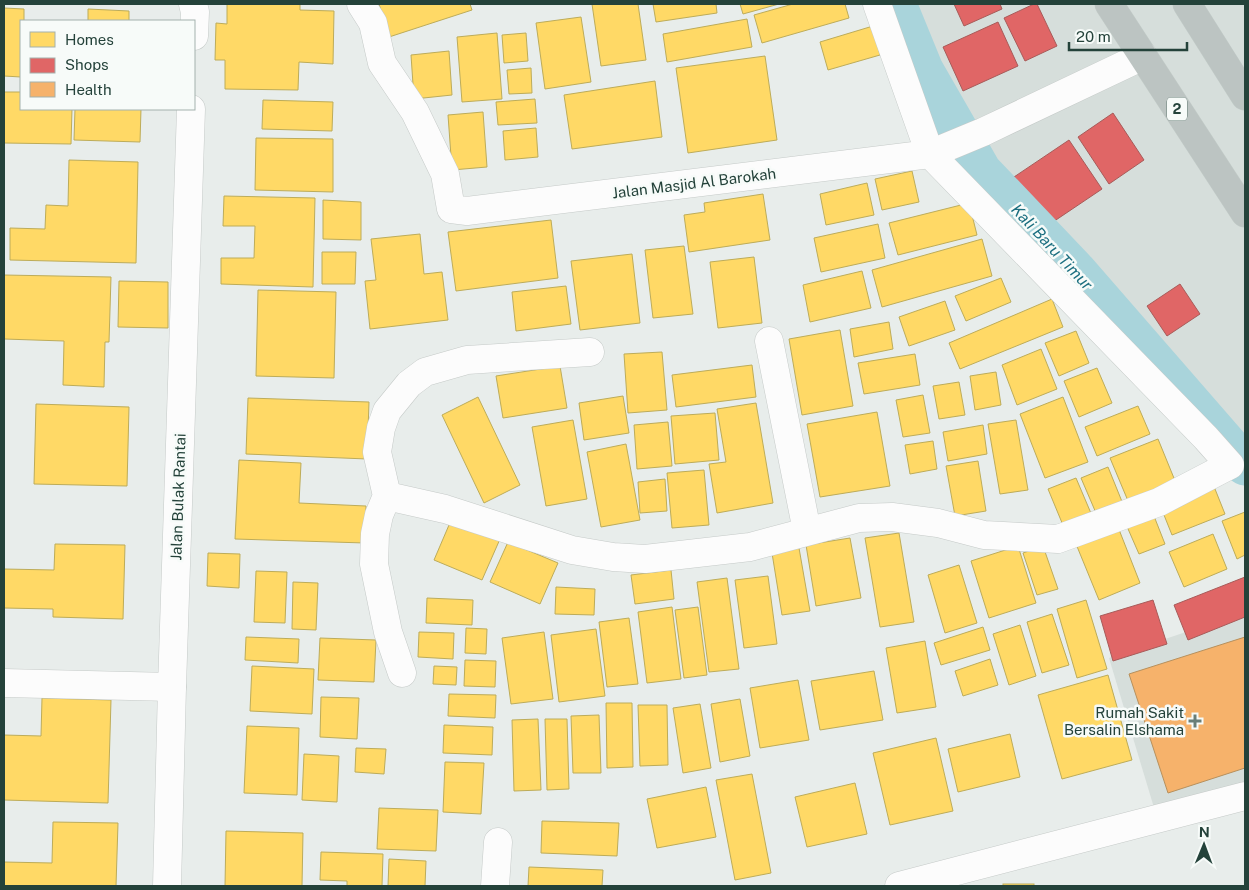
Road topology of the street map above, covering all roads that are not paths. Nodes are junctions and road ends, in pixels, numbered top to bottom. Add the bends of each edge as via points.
1 (193, 4) edge
2 (361, 4) edge
3 (877, 4) edge
4 (1109, 4) edge
5 (1187, 4) edge
6 (194, 20) edge
7 (1142, 56) junction
8 (1243, 89) edge
9 (191, 110) edge
10 (937, 152) junction
11 (1245, 213) edge
12 (769, 342) dead end
13 (590, 352) dead end
14 (1237, 460) edge
15 (387, 496) junction
16 (808, 531) junction
17 (402, 673) dead end
18 (4, 682) edge
19 (172, 687) junction
20 (1245, 796) edge
21 (498, 842) dead end
22 (167, 886) edge
23 (495, 886) edge
24 (899, 886) edge

1 - 6 street
2 - 10 street, Jalan Masjid Al Barokah via 373,24 382,63 416,112 445,174 451,208 467,211
3 - 10 street
4 - 7 highway, 2
5 - 8 highway
7 - 10 street, Jalan Masjid Al Barokah
7 - 11 highway, 2
9 - 19 street, Jalan Bulak Rantai
10 - 14 street via 1206,438
12 - 16 street
13 - 15 street via 467,360 425,372 409,384 387,410 381,428 376,452
14 - 16 street via 1159,502 1058,539 984,535 938,523 892,517 859,518
15 - 16 street via 445,508 572,550 614,557 644,559 750,548
15 - 17 street via 375,534 374,564 388,632
18 - 19 street
19 - 22 street, Jalan Bulak Rantai
20 - 24 street
21 - 23 street

